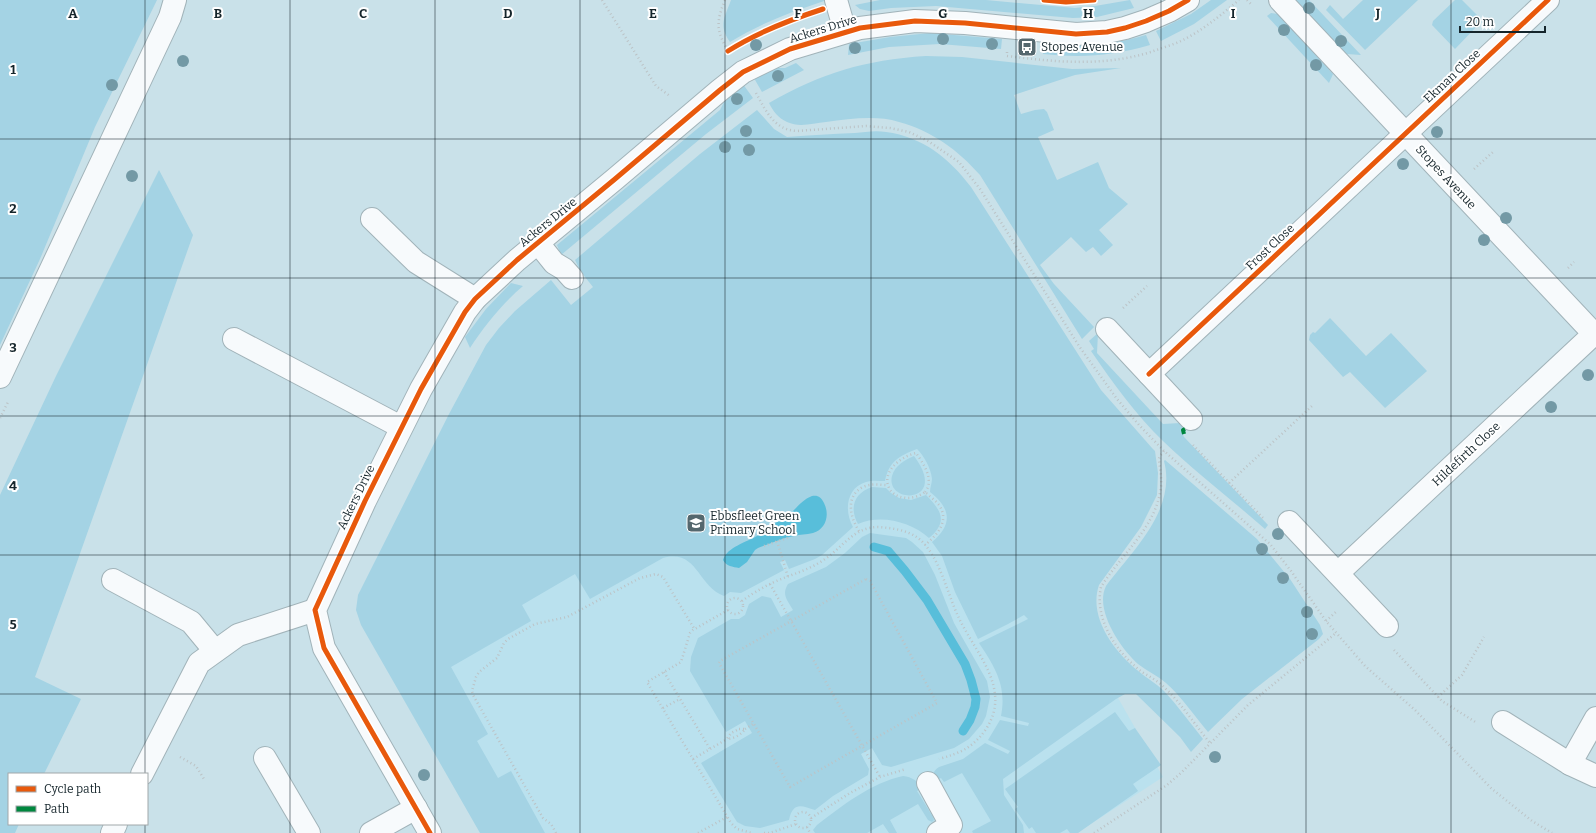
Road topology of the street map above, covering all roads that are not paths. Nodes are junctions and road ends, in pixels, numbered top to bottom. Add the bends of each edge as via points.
1 (175, 0) edge
2 (836, 0) edge
3 (1188, 0) edge
4 (1280, 0) edge
5 (1548, 0) edge
6 (845, 31) junction
7 (1405, 134) junction
8 (372, 219) dead end
9 (538, 243) junction
10 (572, 278) dead end
11 (475, 299) junction
12 (1107, 329) dead end
13 (1595, 334) edge
14 (234, 339) dead end
15 (1149, 374) junction
16 (0, 377) edge
17 (1191, 419) dead end
18 (401, 427) junction
19 (1289, 522) dead end
20 (1338, 573) junction
21 (113, 580) dead end
22 (315, 610) junction
23 (1387, 626) dead end
24 (215, 652) junction
25 (1596, 718) edge
26 (1503, 722) dead end
27 (264, 758) dead end
28 (1570, 764) junction
29 (143, 773) edge
30 (1596, 776) edge
31 (928, 783) dead end
32 (416, 808) junction
33 (309, 833) edge
34 (371, 833) edge
35 (430, 833) edge
36 (938, 833) edge

1 - 16 street via 170,16
2 - 6 street
3 - 6 street, Ackers Drive via 1140,24 1093,34 915,21
4 - 7 street, Stopes Avenue
5 - 7 street, Ekman Close
6 - 9 street, Ackers Drive via 790,49 743,72
7 - 13 street, Stopes Avenue
7 - 15 street, Frost Close
8 - 11 street via 416,262
9 - 10 street via 554,263
9 - 11 street, Ackers Drive
11 - 18 street, Ackers Drive via 465,312
12 - 15 street
13 - 20 street, Hildefirth Close
14 - 18 street
15 - 17 street
18 - 22 street, Ackers Drive via 364,501
19 - 20 street
20 - 23 street
21 - 24 street via 191,622
22 - 24 street via 238,634
22 - 32 street via 324,648
24 - 29 street via 200,663
25 - 28 street
26 - 28 street
27 - 33 street
28 - 30 street
31 - 36 street via 952,825
32 - 34 street
32 - 35 street

